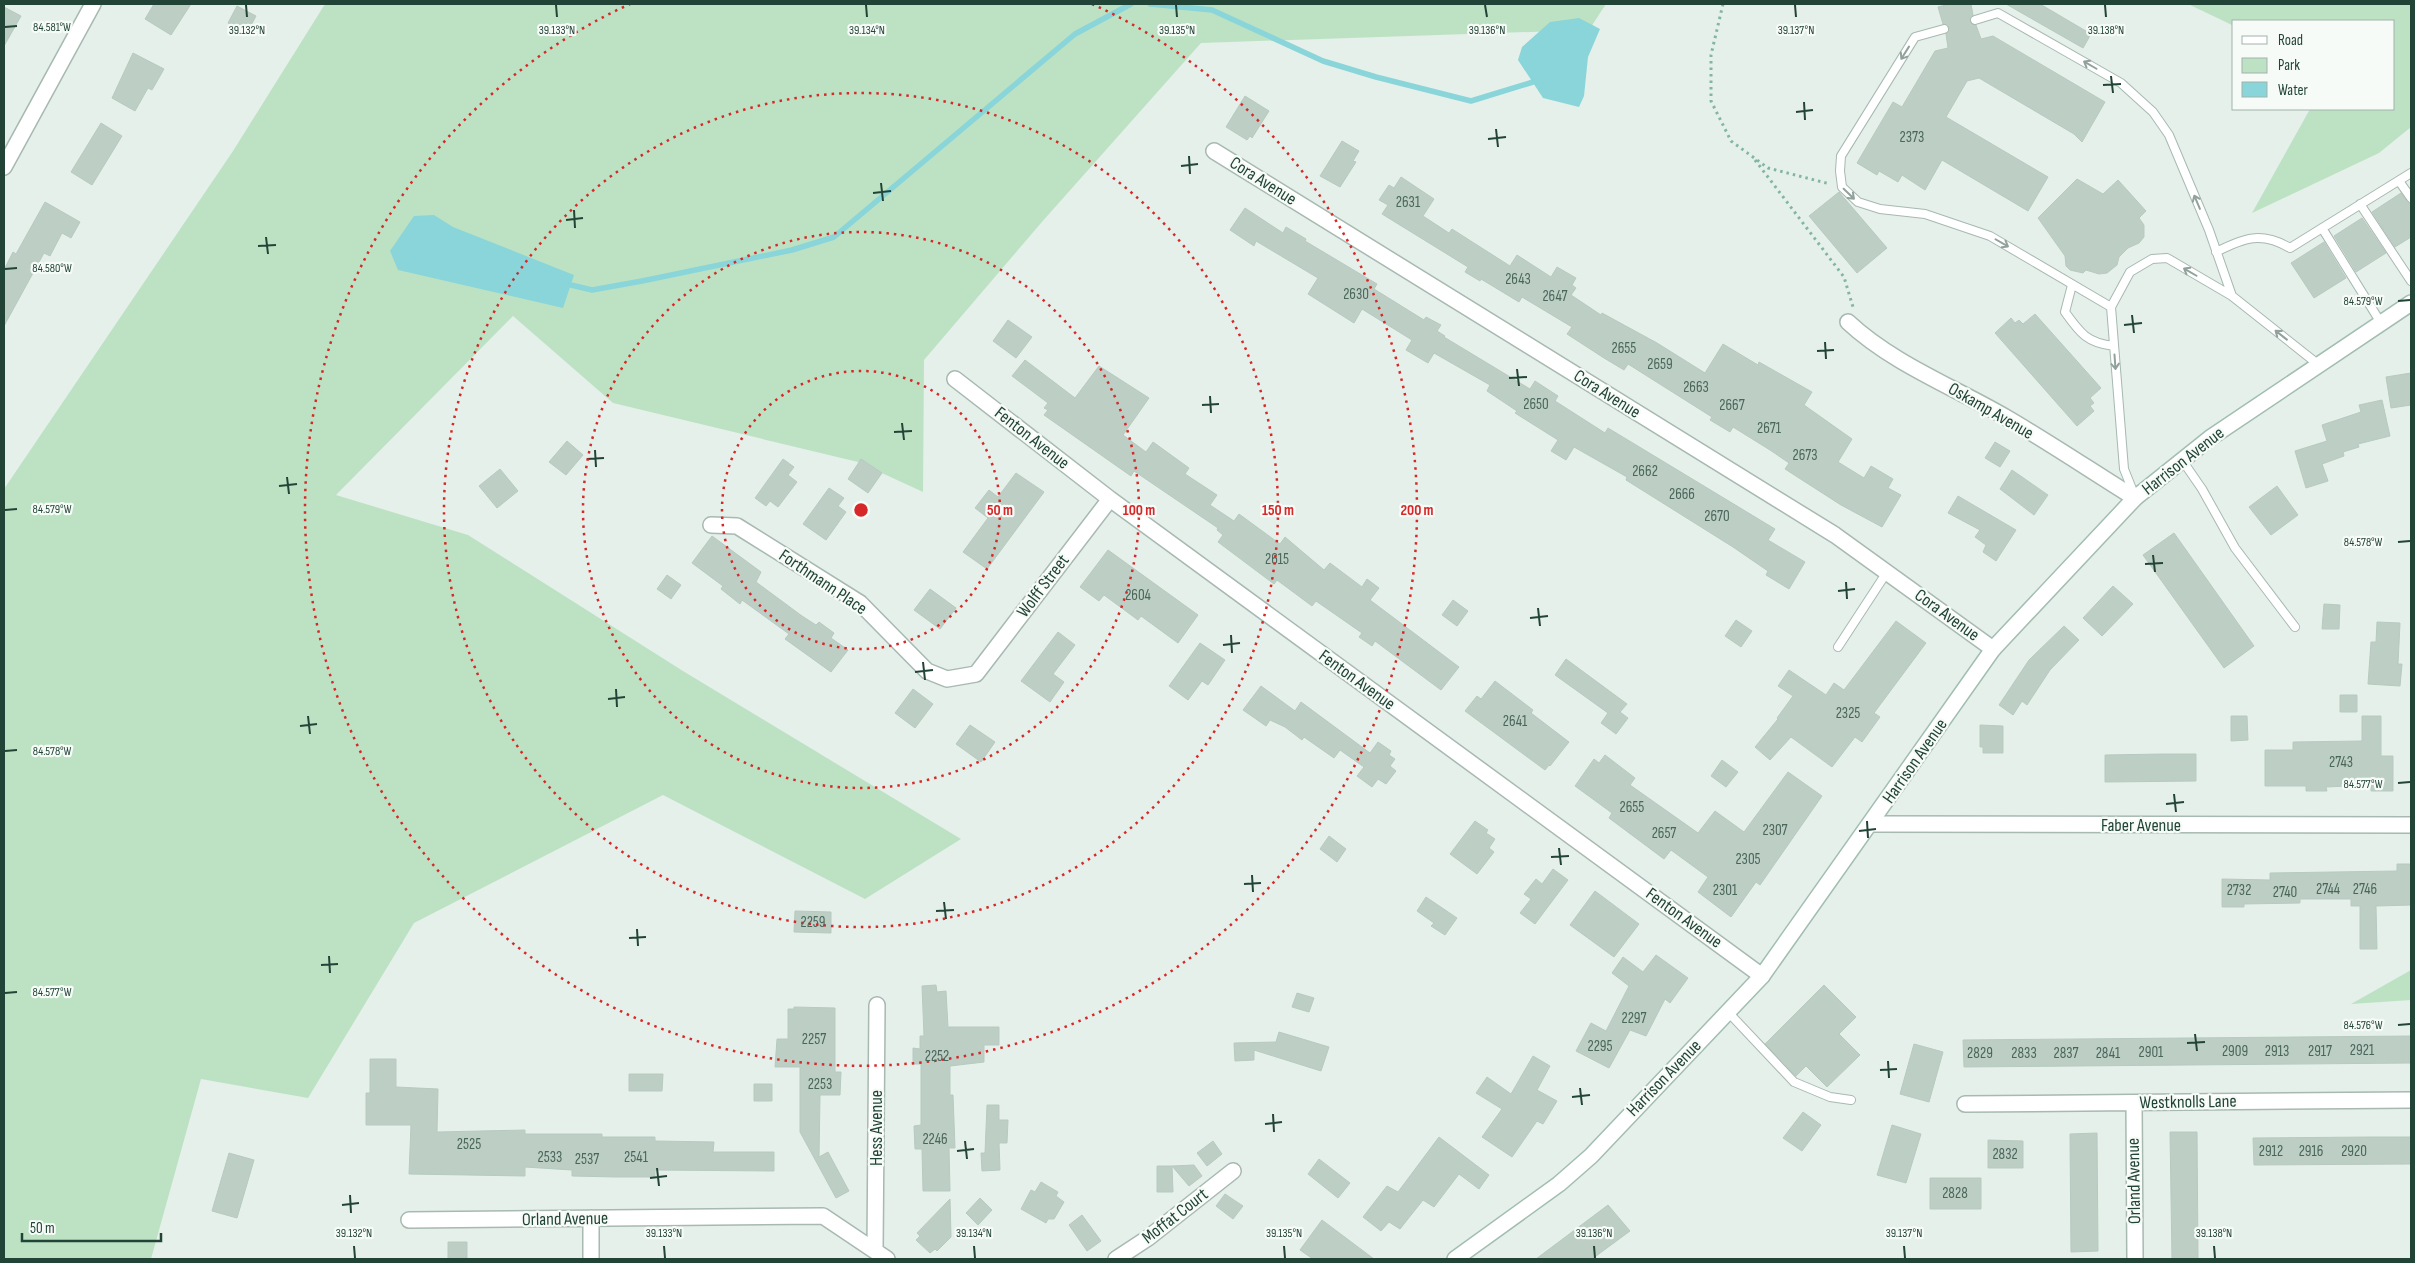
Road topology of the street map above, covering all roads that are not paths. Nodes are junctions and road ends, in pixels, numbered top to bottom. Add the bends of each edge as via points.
1 (93, 4) edge
2 (1974, 20) dead end
3 (1944, 28) dead end
4 (1214, 151) dead end
5 (4, 168) edge
6 (2411, 174) edge
7 (2399, 181) junction
8 (2411, 198) edge
9 (2360, 204) junction
10 (2322, 228) junction
11 (2216, 252) junction
12 (2411, 281) edge
13 (2072, 285) junction
14 (2232, 296) junction
15 (2111, 307) junction
16 (2410, 309) edge
17 (1848, 322) dead end
18 (2381, 323) junction
19 (2114, 346) junction
20 (2319, 365) junction
21 (955, 379) dead end
22 (2182, 460) junction
23 (2135, 498) junction
24 (1110, 499) junction
25 (711, 525) dead end
26 (1887, 572) junction
27 (2295, 627) dead end
28 (1838, 648) dead end
29 (1993, 649) junction
30 (976, 674) joint
31 (1872, 824) junction
32 (2411, 826) edge
33 (1762, 976) junction
34 (876, 1005) dead end
35 (1728, 1012) junction
36 (1851, 1100) dead end
37 (2411, 1100) edge
38 (2134, 1103) junction
39 (1965, 1104) dead end
40 (1233, 1171) dead end
41 (591, 1218) junction
42 (409, 1220) dead end
43 (881, 1255) edge
44 (591, 1259) edge
45 (1116, 1259) edge
46 (1455, 1259) edge
47 (2135, 1259) edge

1 - 5 street
11 -> 2 lane via 2169,135 2153,112 2121,83 1998,13
3 -> 13 lane via 1915,37 1841,156 1842,187 1858,202 1880,209 1925,214 1990,236
4 - 26 street, Cora Avenue via 1835,535
6 - 7 lane
7 - 8 lane
7 - 9 lane
9 - 10 lane
9 - 12 lane
10 - 11 lane via 2290,248 2262,237
10 - 18 lane
11 - 14 lane
13 - 15 lane
13 - 19 lane via 2065,312 2077,330 2097,344
14 -> 15 lane via 2167,258 2152,259 2130,272
20 -> 14 lane
15 - 19 lane
16 - 18 street, Harrison Avenue
17 - 23 street, Oskamp Avenue via 1862,336 1919,371 2006,418
18 - 20 street, Harrison Avenue
19 -> 23 lane via 2124,469
20 - 22 street, Harrison Avenue
21 - 24 street, Fenton Avenue
22 - 23 street, Harrison Avenue
22 - 27 lane via 2236,548
23 - 29 street, Harrison Avenue
24 - 30 street, Wolff Street
24 - 33 street, Fenton Avenue
25 - 30 street, Forthmann Place via 737,526 860,603 927,671 947,679
26 - 28 lane
26 - 29 street, Cora Avenue
29 - 31 street, Harrison Avenue
31 - 32 street, Faber Avenue
31 - 33 street, Harrison Avenue
33 - 35 street, Harrison Avenue
34 - 43 street, Hess Avenue
35 - 36 lane via 1794,1082 1830,1097
35 - 46 street, Harrison Avenue via 1591,1156
37 - 38 street, Westknolls Lane
38 - 39 street, Westknolls Lane
38 - 47 street, Orland Avenue
40 - 45 street, Moffat Court
41 - 42 street, Orland Avenue
41 - 43 street, Orland Avenue via 824,1216
41 - 44 street

